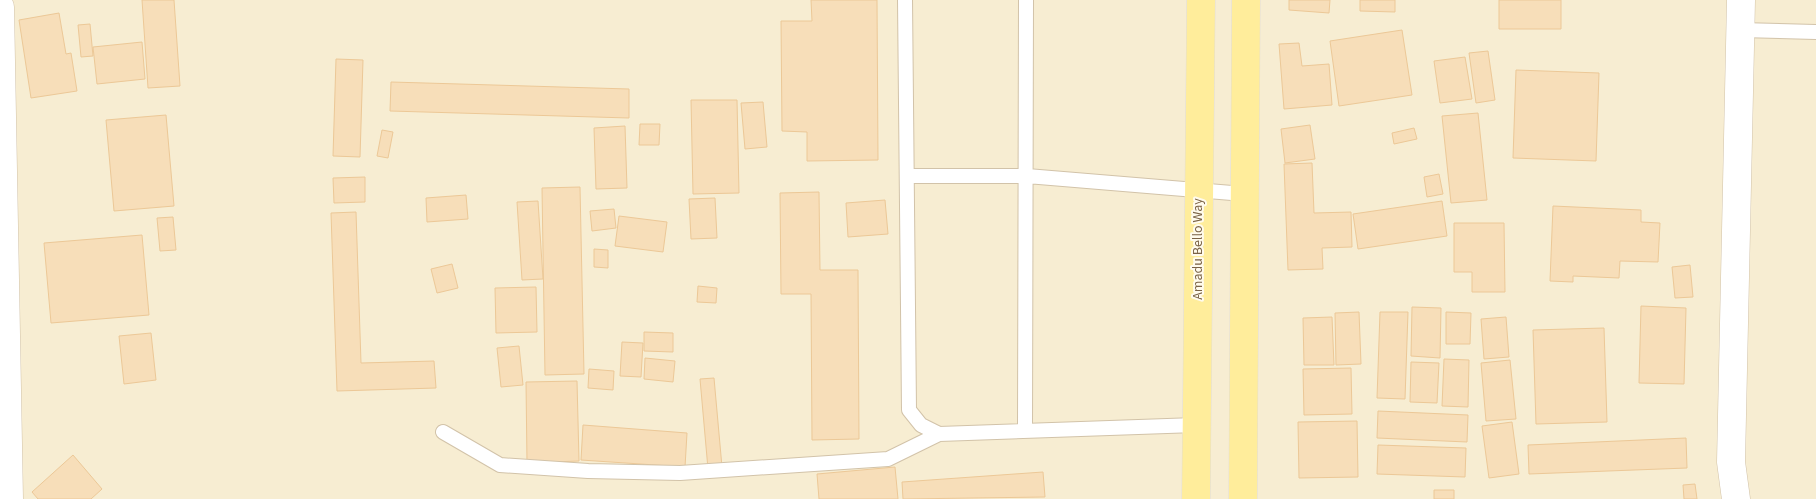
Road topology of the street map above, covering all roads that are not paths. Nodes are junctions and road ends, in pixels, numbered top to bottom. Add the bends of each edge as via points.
1 (906, 0) edge
2 (1026, 0) edge
3 (1201, 0) edge
4 (1246, 0) edge
5 (1741, 0) edge
6 (0, 7) edge
7 (1740, 30) junction
8 (1816, 32) edge
9 (908, 176) junction
10 (1027, 176) junction
11 (1198, 188) junction
12 (1244, 194) junction
13 (1196, 425) junction
14 (1025, 431) junction
15 (443, 432) dead end
16 (939, 434) junction
17 (9, 499) edge
18 (1196, 499) edge
19 (1243, 499) edge
20 (1736, 499) edge

1 - 9 lane
2 - 10 lane
3 - 11 main road, Amadu Bello Way
4 - 12 main road
5 - 7 street
6 - 17 street
7 - 8 lane
7 - 20 street via 1731,462
9 - 10 lane
9 - 16 lane via 910,410 921,425
10 - 11 lane
10 - 14 lane
11 - 12 lane
11 - 13 main road, Amadu Bello Way
12 - 19 main road
13 - 14 lane
13 - 18 main road, Amadu Bello Way
14 - 16 lane
15 - 16 lane via 500,465 680,473 888,459

